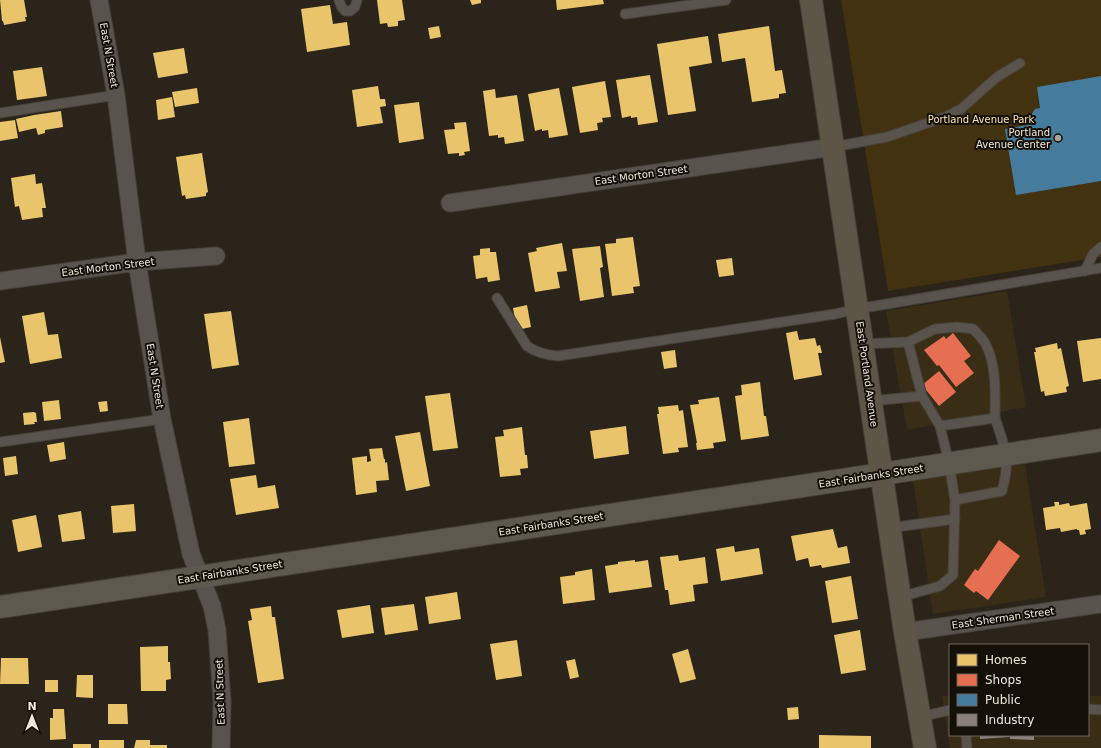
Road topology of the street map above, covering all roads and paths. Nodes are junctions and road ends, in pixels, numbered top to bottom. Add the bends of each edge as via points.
1 (99, 0) edge
2 (338, 0) edge
3 (356, 0) edge
4 (726, 0) edge
5 (811, 0) edge
6 (625, 14) dead end
7 (1020, 63) dead end
8 (116, 95) junction
9 (0, 113) edge
10 (833, 147) junction
11 (450, 202) dead end
12 (1101, 247) edge
13 (216, 256) dead end
14 (137, 262) junction
15 (1101, 268) edge
16 (1085, 271) junction
17 (0, 281) edge
18 (497, 298) dead end
19 (857, 309) junction
20 (908, 342) junction
21 (862, 344) junction
22 (922, 396) junction
23 (870, 401) junction
24 (995, 418) junction
25 (162, 419) junction
26 (940, 426) junction
27 (1101, 440) edge
28 (0, 442) edge
29 (1007, 454) junction
30 (949, 463) junction
31 (882, 474) junction
32 (955, 500) junction
33 (955, 519) junction
34 (889, 528) junction
35 (200, 576) junction
36 (900, 597) junction
37 (1101, 604) edge
38 (0, 607) edge
39 (905, 632) junction
40 (1089, 709) edge
41 (949, 710) edge
42 (1101, 710) edge
43 (920, 717) junction
44 (966, 736) edge
45 (221, 748) edge
46 (925, 748) edge
47 (967, 748) edge

1 - 8 street, East N Street
2 - 3 lane via 346,11 355,7
4 - 6 lane
5 - 10 main road, East Portland Avenue
7 - 10 lane via 997,77 961,109 945,117 887,137
8 - 9 lane
8 - 14 street, East N Street
10 - 11 street, East Morton Street
10 - 19 main road, East Portland Avenue
12 - 16 lane via 1093,254
13 - 14 street, East Morton Street
14 - 17 street, East Morton Street
14 - 25 street, East N Street
15 - 16 lane
16 - 19 lane
18 - 19 lane via 527,346 546,355 558,356
19 - 21 main road, East Portland Avenue
20 - 21 lane
20 - 22 lane
20 - 24 lane via 935,329 973,329 986,344 992,364 995,377
21 - 23 main road, East Portland Avenue
22 - 23 lane
22 - 26 lane
23 - 31 main road, East Portland Avenue
24 - 26 lane
24 - 29 lane
25 - 28 lane
25 - 35 street, East N Street via 191,554
26 - 30 lane
27 - 29 street, East Fairbanks Street
29 - 30 street, East Fairbanks Street
29 - 32 lane via 1007,474 1002,491
30 - 31 street, East Fairbanks Street
30 - 32 lane
31 - 34 main road, East Portland Avenue
31 - 35 street, East Fairbanks Street
32 - 33 lane
33 - 34 lane
33 - 36 lane via 953,575 940,586
34 - 36 main road, East Portland Avenue
35 - 38 street, East Fairbanks Street
35 - 45 street, East N Street via 212,606 217,630 222,701
36 - 39 main road, East Portland Avenue
37 - 39 street, East Sherman Street
39 - 43 main road, East Portland Avenue
40 - 42 lane
41 - 43 lane
43 - 46 main road, East Portland Avenue
44 - 47 lane

